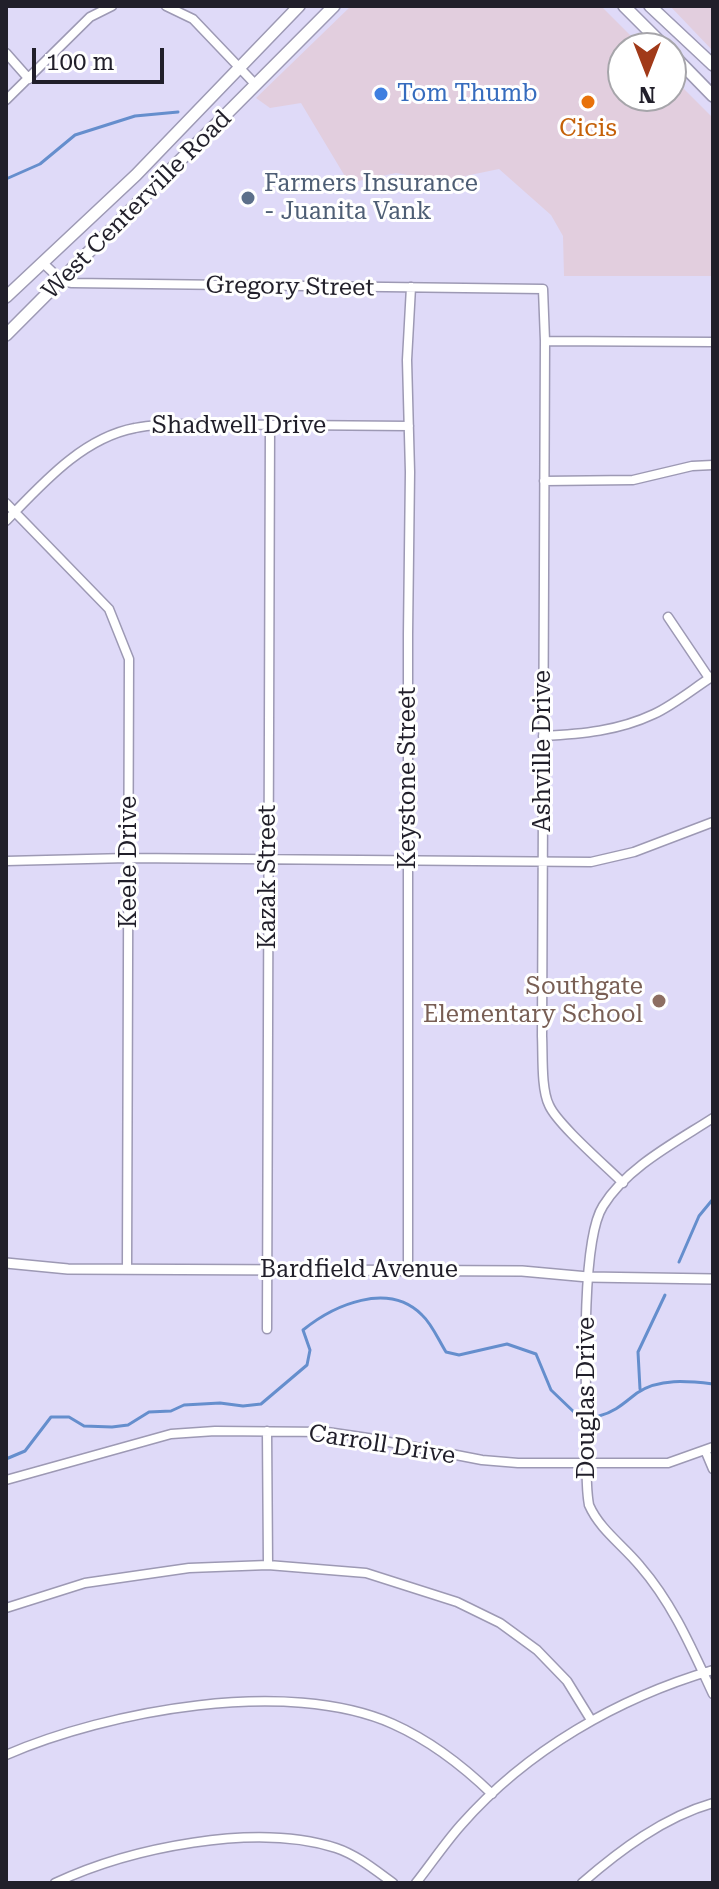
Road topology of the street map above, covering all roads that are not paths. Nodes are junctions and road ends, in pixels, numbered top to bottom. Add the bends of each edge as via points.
1 (112, 6) edge
2 (166, 6) edge
3 (299, 6) edge
4 (324, 6) edge
5 (334, 6) edge
6 (624, 6) edge
7 (650, 6) edge
8 (315, 25) junction
9 (650, 32) edge
10 (6, 53) edge
11 (713, 65) edge
12 (240, 66) junction
13 (687, 69) edge
14 (29, 79) junction
15 (255, 84) junction
16 (713, 96) edge
17 (6, 100) edge
18 (136, 175) junction
19 (150, 188) junction
20 (43, 263) junction
21 (62, 281) junction
22 (411, 287) junction
23 (543, 289) joint
24 (6, 297) edge
25 (6, 335) edge
26 (545, 341) junction
27 (713, 342) edge
28 (270, 425) junction
29 (409, 426) junction
30 (713, 465) edge
31 (544, 481) junction
32 (6, 503) edge
33 (15, 512) junction
34 (6, 521) edge
35 (668, 617) dead end
36 (711, 677) edge
37 (543, 736) junction
38 (713, 822) edge
39 (128, 858) junction
40 (267, 858) junction
41 (408, 860) junction
42 (6, 861) edge
43 (542, 862) junction
44 (713, 1118) edge
45 (623, 1183) junction
46 (6, 1263) edge
47 (127, 1268) junction
48 (266, 1269) junction
49 (408, 1270) junction
50 (588, 1277) junction
51 (713, 1279) edge
52 (267, 1329) dead end
53 (267, 1431) junction
54 (709, 1448) edge
55 (587, 1464) junction
56 (713, 1469) edge
57 (6, 1480) edge
58 (268, 1565) junction
59 (6, 1608) edge
60 (713, 1670) edge
61 (703, 1673) junction
62 (713, 1694) edge
63 (591, 1720) junction
64 (6, 1755) edge
65 (492, 1794) junction
66 (713, 1803) edge
67 (55, 1883) edge
68 (393, 1883) edge
69 (416, 1883) edge
70 (582, 1883) edge

1 - 14 street via 90,17
2 - 12 street via 193,19
3 - 12 main road, West Centerville Road
4 - 8 main road
5 - 8 main road, West Centerville Road
6 - 9 main road
7 - 11 main road
8 - 15 main road, West Centerville Road
10 - 14 street
12 - 15 street
12 - 18 main road, West Centerville Road
13 - 16 main road
14 - 17 street
15 - 19 main road, West Centerville Road
18 - 19 main road
18 - 20 main road, West Centerville Road
19 - 21 main road, West Centerville Road
20 - 21 street
20 - 24 main road, West Centerville Road
21 - 22 street, Gregory Street
21 - 25 main road, West Centerville Road
22 - 23 street, Gregory Street
22 - 29 street, Keystone Street
23 - 26 street, Ashville Drive
26 - 27 street
26 - 31 street, Ashville Drive
28 - 29 street, Shadwell Drive
28 - 33 street, Shadwell Drive via 172,424 113,434 82,451
28 - 40 street, Kazak Street
29 - 41 street, Keystone Street
30 - 31 street via 633,480
31 - 37 street, Ashville Drive
32 - 33 street, Keele Drive
33 - 34 street, Shadwell Drive
33 - 39 street, Keele Drive via 109,609 129,659
35 - 36 street
36 - 37 street via 657,713 625,725
37 - 43 street, Ashville Drive
38 - 43 street via 632,853 591,862
39 - 40 street
39 - 42 street
39 - 47 street, Keele Drive
40 - 41 street
40 - 48 street, Kazak Street
41 - 43 street
41 - 49 street, Keystone Street
43 - 45 street, Ashville Drive via 542,1036 549,1106
44 - 45 street, Douglas Drive
45 - 50 street, Douglas Drive via 601,1208
46 - 47 street, Bardfield Avenue
47 - 48 street, Bardfield Avenue
48 - 49 street, Bardfield Avenue
48 - 52 street, Kazak Street
49 - 50 street, Bardfield Avenue
50 - 51 street, Bardfield Avenue
50 - 55 street, Douglas Drive
53 - 55 street, Carroll Drive via 327,1432 482,1460
53 - 57 street, Carroll Drive via 171,1434
53 - 58 street
54 - 55 street, Carroll Drive via 668,1463
54 - 56 street
55 - 61 street, Douglas Drive via 587,1494 595,1519 641,1566 677,1616
58 - 59 street via 134,1574
58 - 63 street via 366,1573 457,1602 500,1623 537,1650 567,1681
60 - 61 street
61 - 62 street, Douglas Drive
61 - 63 street
63 - 65 street
64 - 65 street via 69,1731 160,1710 304,1704 392,1723 431,1744
65 - 69 street
66 - 70 street via 694,1808 625,1847
67 - 68 street via 148,1850 241,1839 305,1841 338,1849

